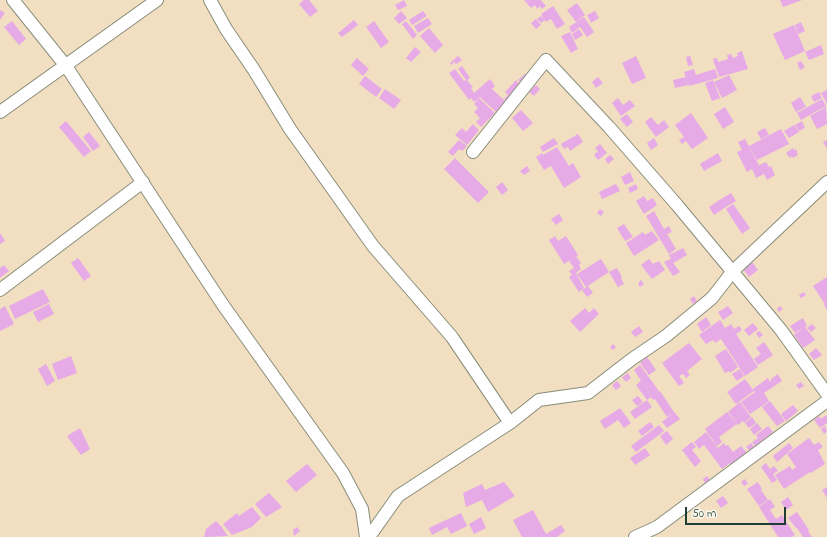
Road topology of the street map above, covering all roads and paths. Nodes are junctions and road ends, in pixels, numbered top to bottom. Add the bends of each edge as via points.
1 (13, 0) edge
2 (157, 0) edge
3 (210, 0) edge
4 (66, 66) junction
5 (0, 112) edge
6 (472, 152) dead end
7 (143, 182) junction
8 (827, 182) edge
9 (733, 271) junction
10 (0, 290) edge
11 (827, 394) edge
12 (827, 401) edge
13 (510, 423) junction
14 (368, 537) edge
15 (635, 537) edge

1 - 4 street
2 - 4 street
3 - 13 street via 290,130 373,246 452,337
4 - 5 street
4 - 7 street
6 - 9 street via 546,60 618,138
7 - 10 street
7 - 14 street via 223,305 343,472 362,509
8 - 9 street
9 - 11 street via 781,330
9 - 13 street via 712,298 666,336 588,393 539,400
12 - 15 street via 657,527
13 - 14 street via 398,496

